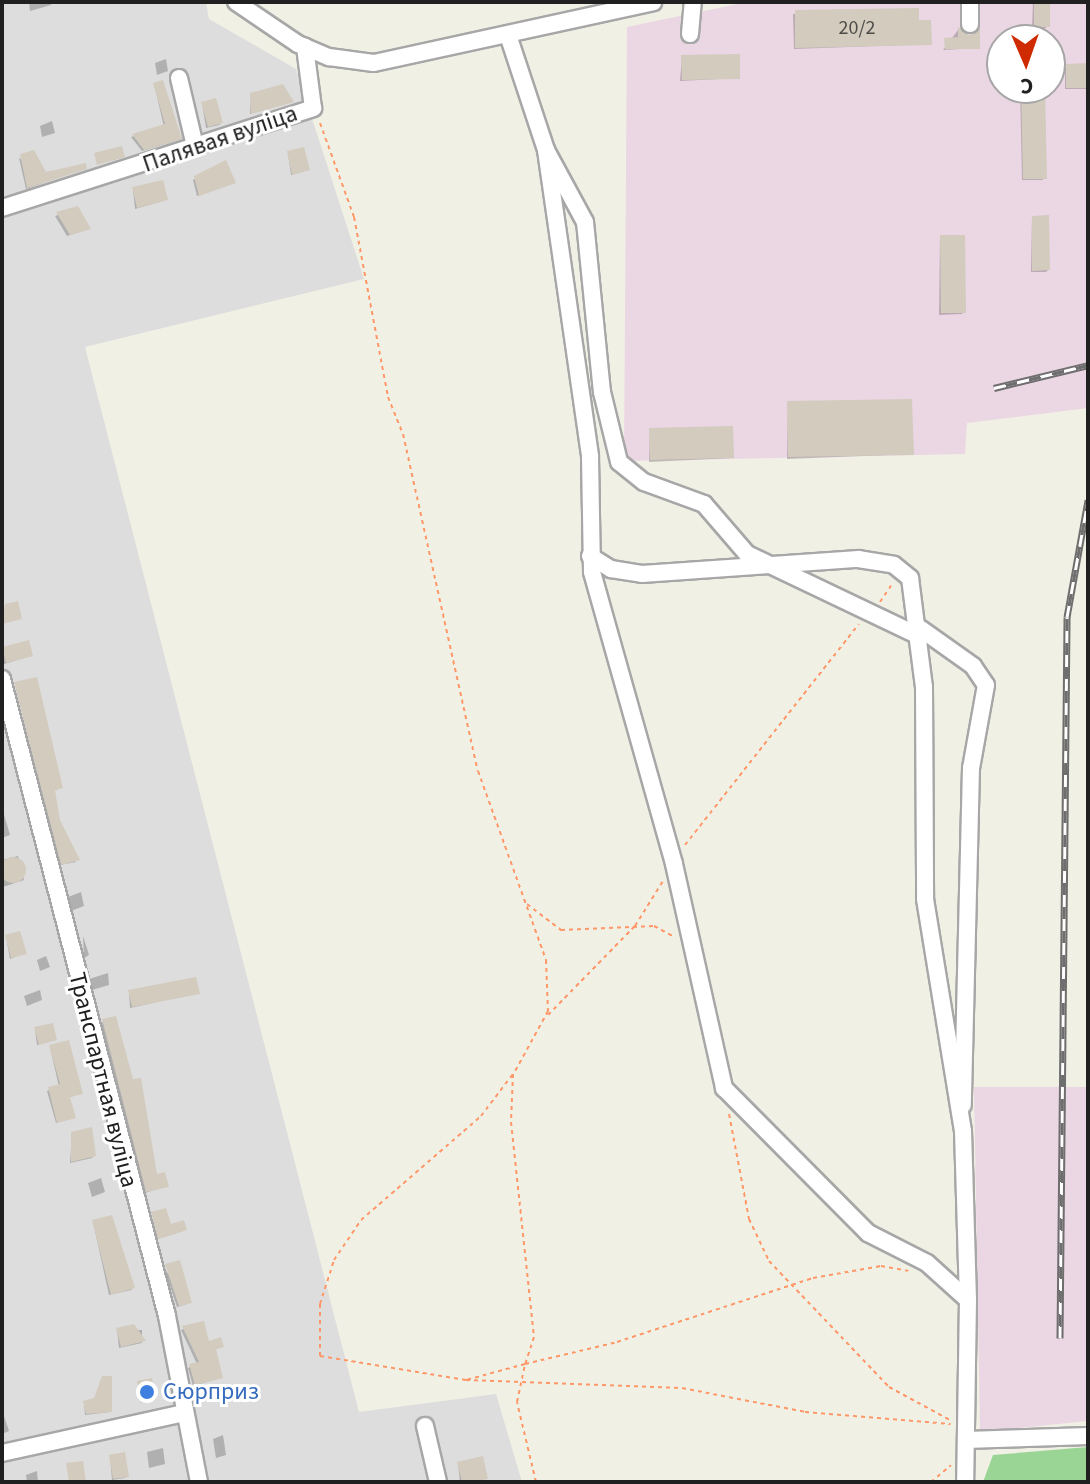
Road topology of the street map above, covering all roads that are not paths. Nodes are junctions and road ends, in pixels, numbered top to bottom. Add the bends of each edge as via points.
1 (236, 2) edge
2 (653, 2) edge
3 (693, 2) edge
4 (970, 2) edge
5 (970, 24) dead end
6 (690, 34) dead end
7 (509, 38) junction
8 (305, 47) junction
9 (179, 78) dead end
10 (195, 146) junction
11 (546, 150) junction
12 (2, 208) edge
13 (611, 422) junction
14 (590, 464) junction
15 (590, 556) junction
16 (765, 563) junction
17 (921, 633) junction
18 (2, 679) edge
19 (963, 1131) junction
20 (968, 1300) junction
21 (184, 1413) junction
22 (425, 1426) dead end
23 (1088, 1436) edge
24 (962, 1438) junction
25 (2, 1453) edge
26 (199, 1482) edge
27 (438, 1482) edge
28 (965, 1482) edge

1 - 8 street
2 - 7 street
3 - 6 street
4 - 5 street
7 - 8 street via 374,63
7 - 11 street
8 - 10 street, Палявая вуліца via 313,108
9 - 10 street
10 - 12 street, Палявая вуліца
11 - 13 street via 585,222 590,310
11 - 14 street
13 - 14 street
13 - 16 street via 626,470 704,504 737,546
14 - 15 street
15 - 16 street via 611,569 642,574
15 - 20 street via 674,864 724,1088 868,1233 927,1263
16 - 17 street
16 - 17 street via 858,559 898,568 910,578
17 - 19 street via 925,899
17 - 19 street via 973,666 986,685 970,784
18 - 21 street, Транспартная вуліца via 167,1316
19 - 20 street
20 - 24 street
21 - 25 street
21 - 26 street, Транспартная вуліца
22 - 27 street
23 - 24 street
24 - 28 street

